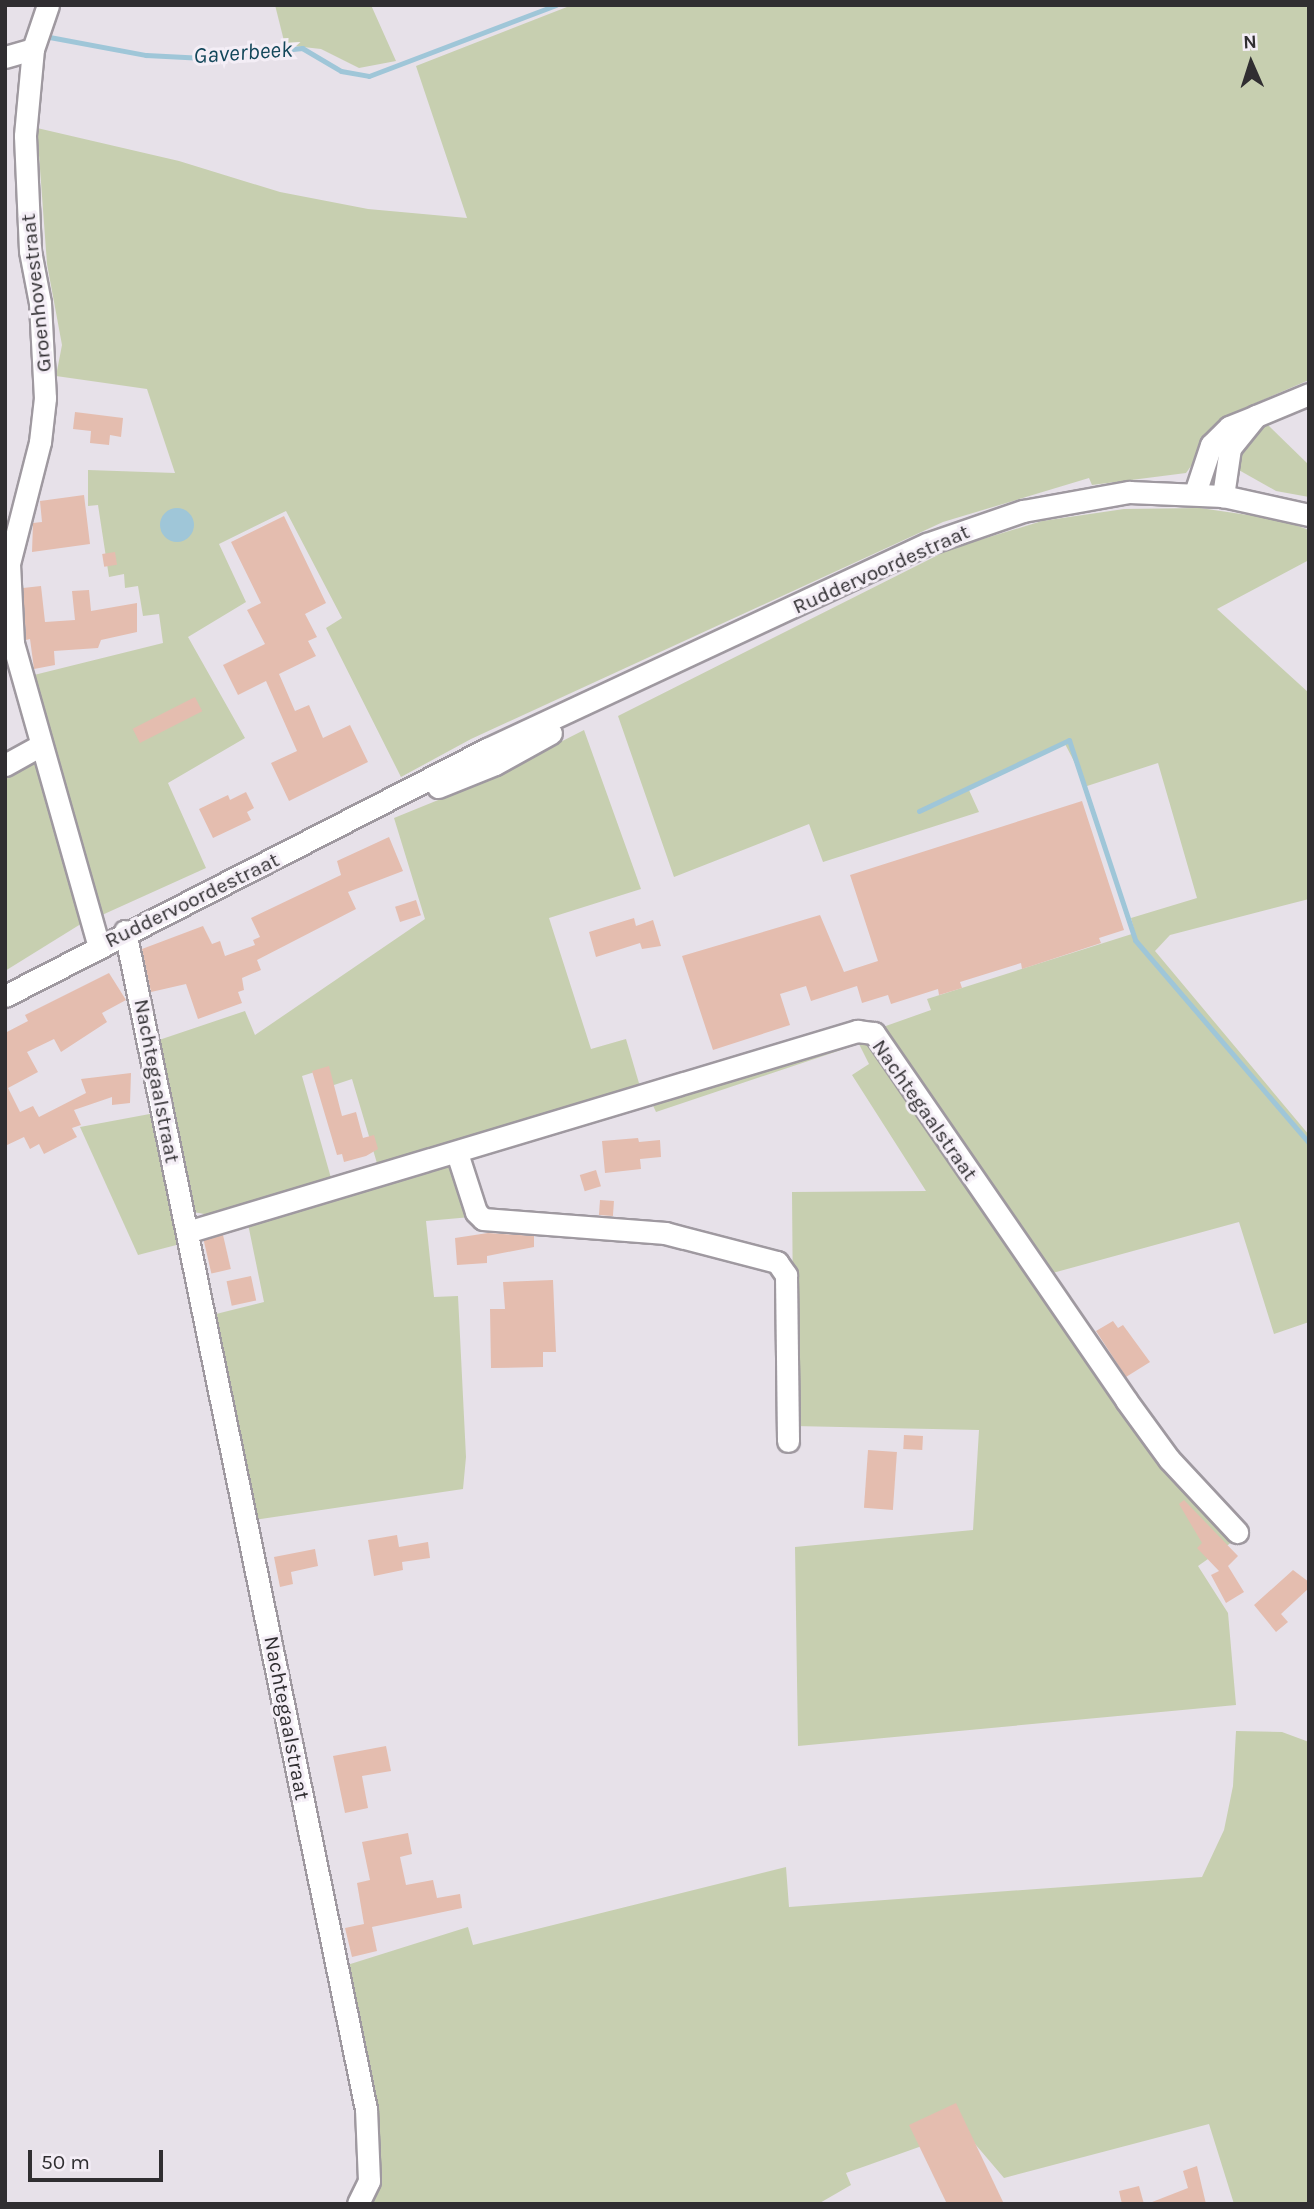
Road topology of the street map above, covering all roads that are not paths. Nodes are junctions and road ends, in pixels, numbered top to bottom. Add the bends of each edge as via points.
1 (48, 5) edge
2 (33, 49) junction
3 (5, 57) edge
4 (1309, 394) edge
5 (1256, 416) junction
6 (1195, 493) junction
7 (1223, 496) junction
8 (1309, 515) edge
9 (9, 620) edge
10 (39, 746) junction
11 (5, 765) edge
12 (125, 931) junction
13 (99, 946) junction
14 (5, 996) edge
15 (457, 1153) junction
16 (187, 1232) junction
17 (788, 1441) dead end
18 (1237, 1532) dead end
19 (358, 2204) edge

1 - 2 street, Groenhovestraat
2 - 3 street
2 - 9 street, Groenhovestraat via 24,136 45,398 40,442 9,564
4 - 5 street
5 - 6 street via 1229,427 1211,445
5 - 7 street via 1230,448
6 - 7 street, Ruddervoordestraat
6 - 12 street, Ruddervoordestraat via 1129,492 1023,511 927,544 593,703 538,742 495,764 380,807
7 - 8 street, Ruddervoordestraat
9 - 10 street, Groenhovestraat
10 - 11 street
10 - 13 street, Groenhovestraat
12 - 13 street, Ruddervoordestraat
12 - 16 street, Nachtegaalstraat
13 - 14 street, Ruddervoordestraat
15 - 16 street, Nachtegaalstraat
15 - 17 street via 476,1212 483,1219 665,1233 777,1262 786,1275
15 - 18 street, Nachtegaalstraat via 857,1031 874,1033 1133,1409 1170,1459
16 - 19 street, Nachtegaalstraat via 366,2109 369,2181

